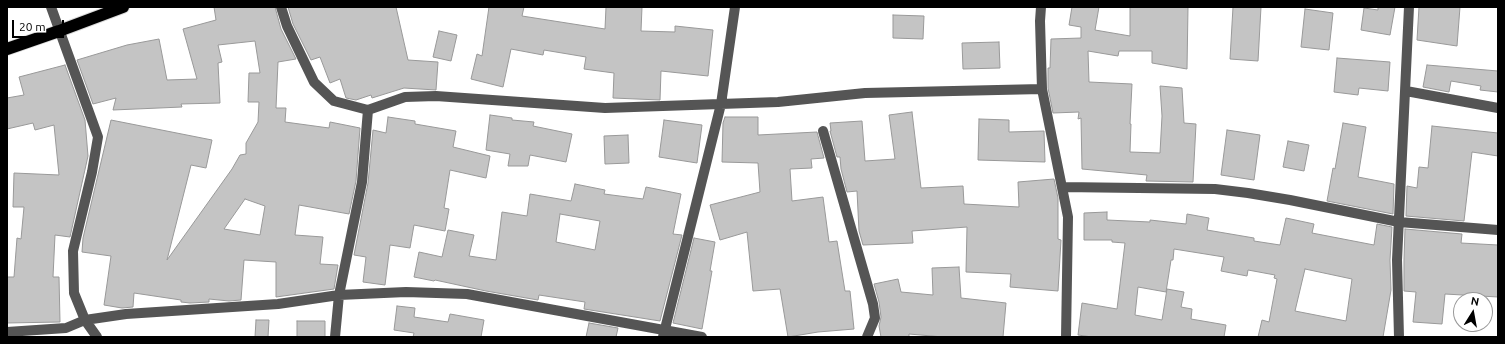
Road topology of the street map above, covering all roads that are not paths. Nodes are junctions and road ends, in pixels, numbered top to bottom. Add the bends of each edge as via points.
1 (51, 7) edge
2 (123, 7) edge
3 (280, 7) edge
4 (735, 7) edge
5 (1041, 7) edge
6 (1410, 7) edge
7 (59, 31) junction
8 (7, 49) edge
9 (1042, 89) junction
10 (1406, 91) junction
11 (721, 104) junction
12 (1498, 108) edge
13 (368, 110) junction
14 (823, 131) dead end
15 (1062, 187) junction
16 (1399, 222) junction
17 (1498, 230) edge
18 (339, 295) junction
19 (85, 320) junction
20 (7, 332) edge
21 (66, 333) edge
22 (664, 334) edge
23 (97, 337) edge
24 (335, 337) edge
25 (702, 337) edge
26 (867, 337) edge
27 (1066, 337) edge
28 (1399, 337) edge

1 - 7 street
2 - 7 highway
3 - 13 street via 314,82 334,101
4 - 11 street
5 - 9 street
6 - 10 street
7 - 8 highway
7 - 19 street via 98,137 72,251 74,293
9 - 11 street via 865,93 778,102
9 - 15 street
10 - 12 street
10 - 16 street
11 - 13 street via 605,108 436,96 405,97
11 - 22 street
13 - 18 street via 362,182
14 - 26 street via 873,304 875,318
15 - 16 street via 1215,189 1290,200
15 - 27 street via 1068,217
16 - 17 street
16 - 28 street
18 - 19 street via 278,304 126,314
18 - 22 street via 406,292 467,294
18 - 24 street
19 - 21 street
19 - 23 street
20 - 21 street
22 - 25 street

